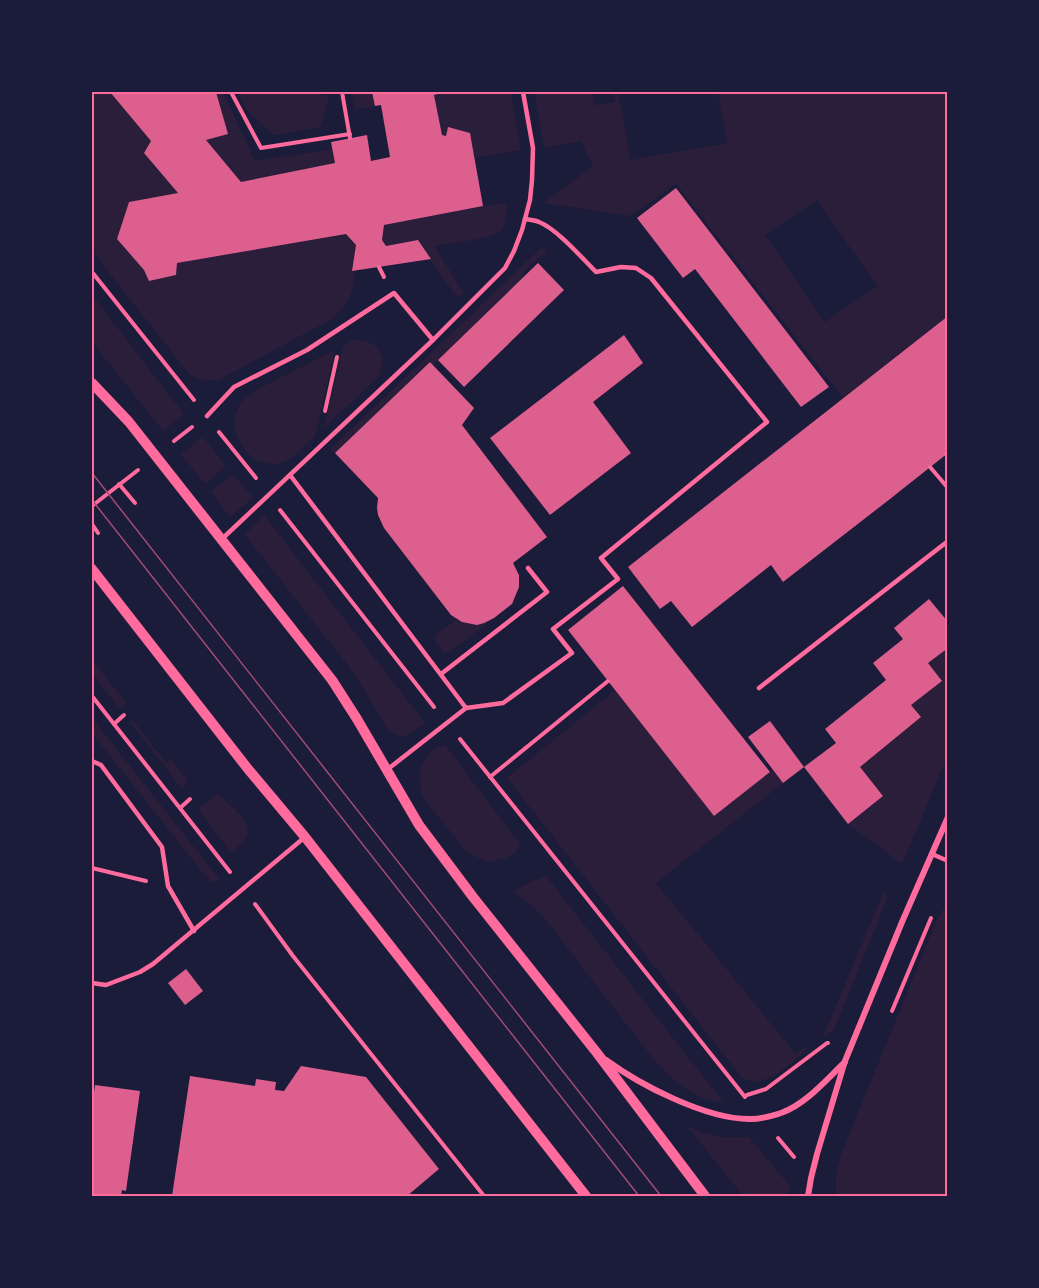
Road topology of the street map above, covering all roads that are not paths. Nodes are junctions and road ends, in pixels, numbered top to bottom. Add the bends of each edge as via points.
1 (523, 92) edge
2 (525, 219) junction
3 (433, 340) junction
4 (92, 383) edge
5 (207, 416) dead end
6 (290, 476) junction
7 (221, 540) junction
8 (948, 541) edge
9 (528, 568) dead end
10 (92, 569) edge
11 (441, 674) junction
12 (759, 688) dead end
13 (465, 708) junction
14 (92, 761) edge
15 (386, 771) junction
16 (948, 817) edge
17 (305, 837) junction
18 (932, 854) junction
19 (948, 861) edge
20 (194, 931) junction
21 (92, 983) edge
22 (597, 1053) junction
23 (845, 1061) junction
24 (586, 1197) edge
25 (705, 1197) edge
26 (808, 1197) edge

1 - 2 lane via 533,148
2 - 3 lane via 505,268
2 - 13 lane via 546,226 596,272 636,268 651,278 767,422 601,558 618,579 554,629 572,652 503,703
3 - 5 lane via 394,293 307,350 234,387
3 - 6 lane
4 - 7 street via 129,422
6 - 7 lane
6 - 11 lane
7 - 15 street via 332,680
8 - 12 lane
9 - 11 lane via 547,592
10 - 17 street
11 - 13 lane
13 - 15 lane
14 - 20 lane via 101,765 162,847 168,886
15 - 22 street via 419,825
16 - 18 street
17 - 20 lane
17 - 24 street
18 - 19 lane
18 - 23 street
20 - 21 lane via 140,972 106,985
22 - 23 street via 622,1072 692,1106 749,1119 781,1113 798,1105
22 - 25 street
23 - 26 street

